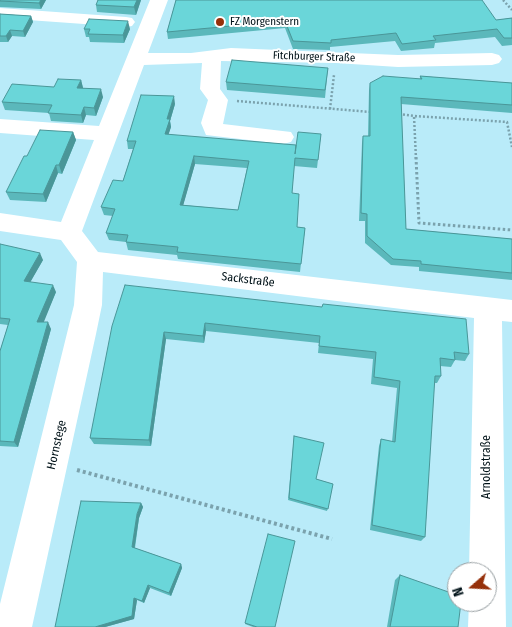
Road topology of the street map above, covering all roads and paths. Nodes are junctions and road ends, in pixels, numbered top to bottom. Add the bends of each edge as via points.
1 (159, 0) edge
2 (503, 0) edge
3 (512, 10) edge
4 (0, 12) edge
5 (150, 23) junction
6 (212, 57) junction
7 (336, 57) junction
8 (136, 59) junction
9 (492, 59) dead end
10 (229, 101) dead end
11 (330, 109) junction
12 (376, 112) edge
13 (395, 114) edge
14 (414, 116) junction
15 (0, 126) edge
16 (106, 134) junction
17 (283, 137) dead end
18 (512, 147) edge
19 (0, 222) edge
20 (512, 230) edge
21 (69, 232) junction
22 (90, 261) junction
23 (500, 309) edge
24 (53, 464) junction
25 (332, 539) dead end
26 (10, 620) edge
27 (487, 627) edge

1 - 5 street
2 - 3 path
4 - 5 street
5 - 8 street
6 - 7 street, Fitchburger Straße via 231,54
6 - 8 street, Fitchburger Straße
6 - 17 street via 210,89 218,100 212,123 214,130
7 - 9 street, Fitchburger Straße via 398,61
7 - 11 path
8 - 16 street
10 - 11 path
11 - 12 path
13 - 14 path
14 - 18 path via 507,122
14 - 20 path via 419,222
15 - 16 street
16 - 21 street
19 - 21 street
21 - 22 street
22 - 23 street, Sackstraße
22 - 24 street, Hornstege via 88,305
23 - 27 street, Arnoldstraße
24 - 25 path
24 - 26 street, Hornstege

